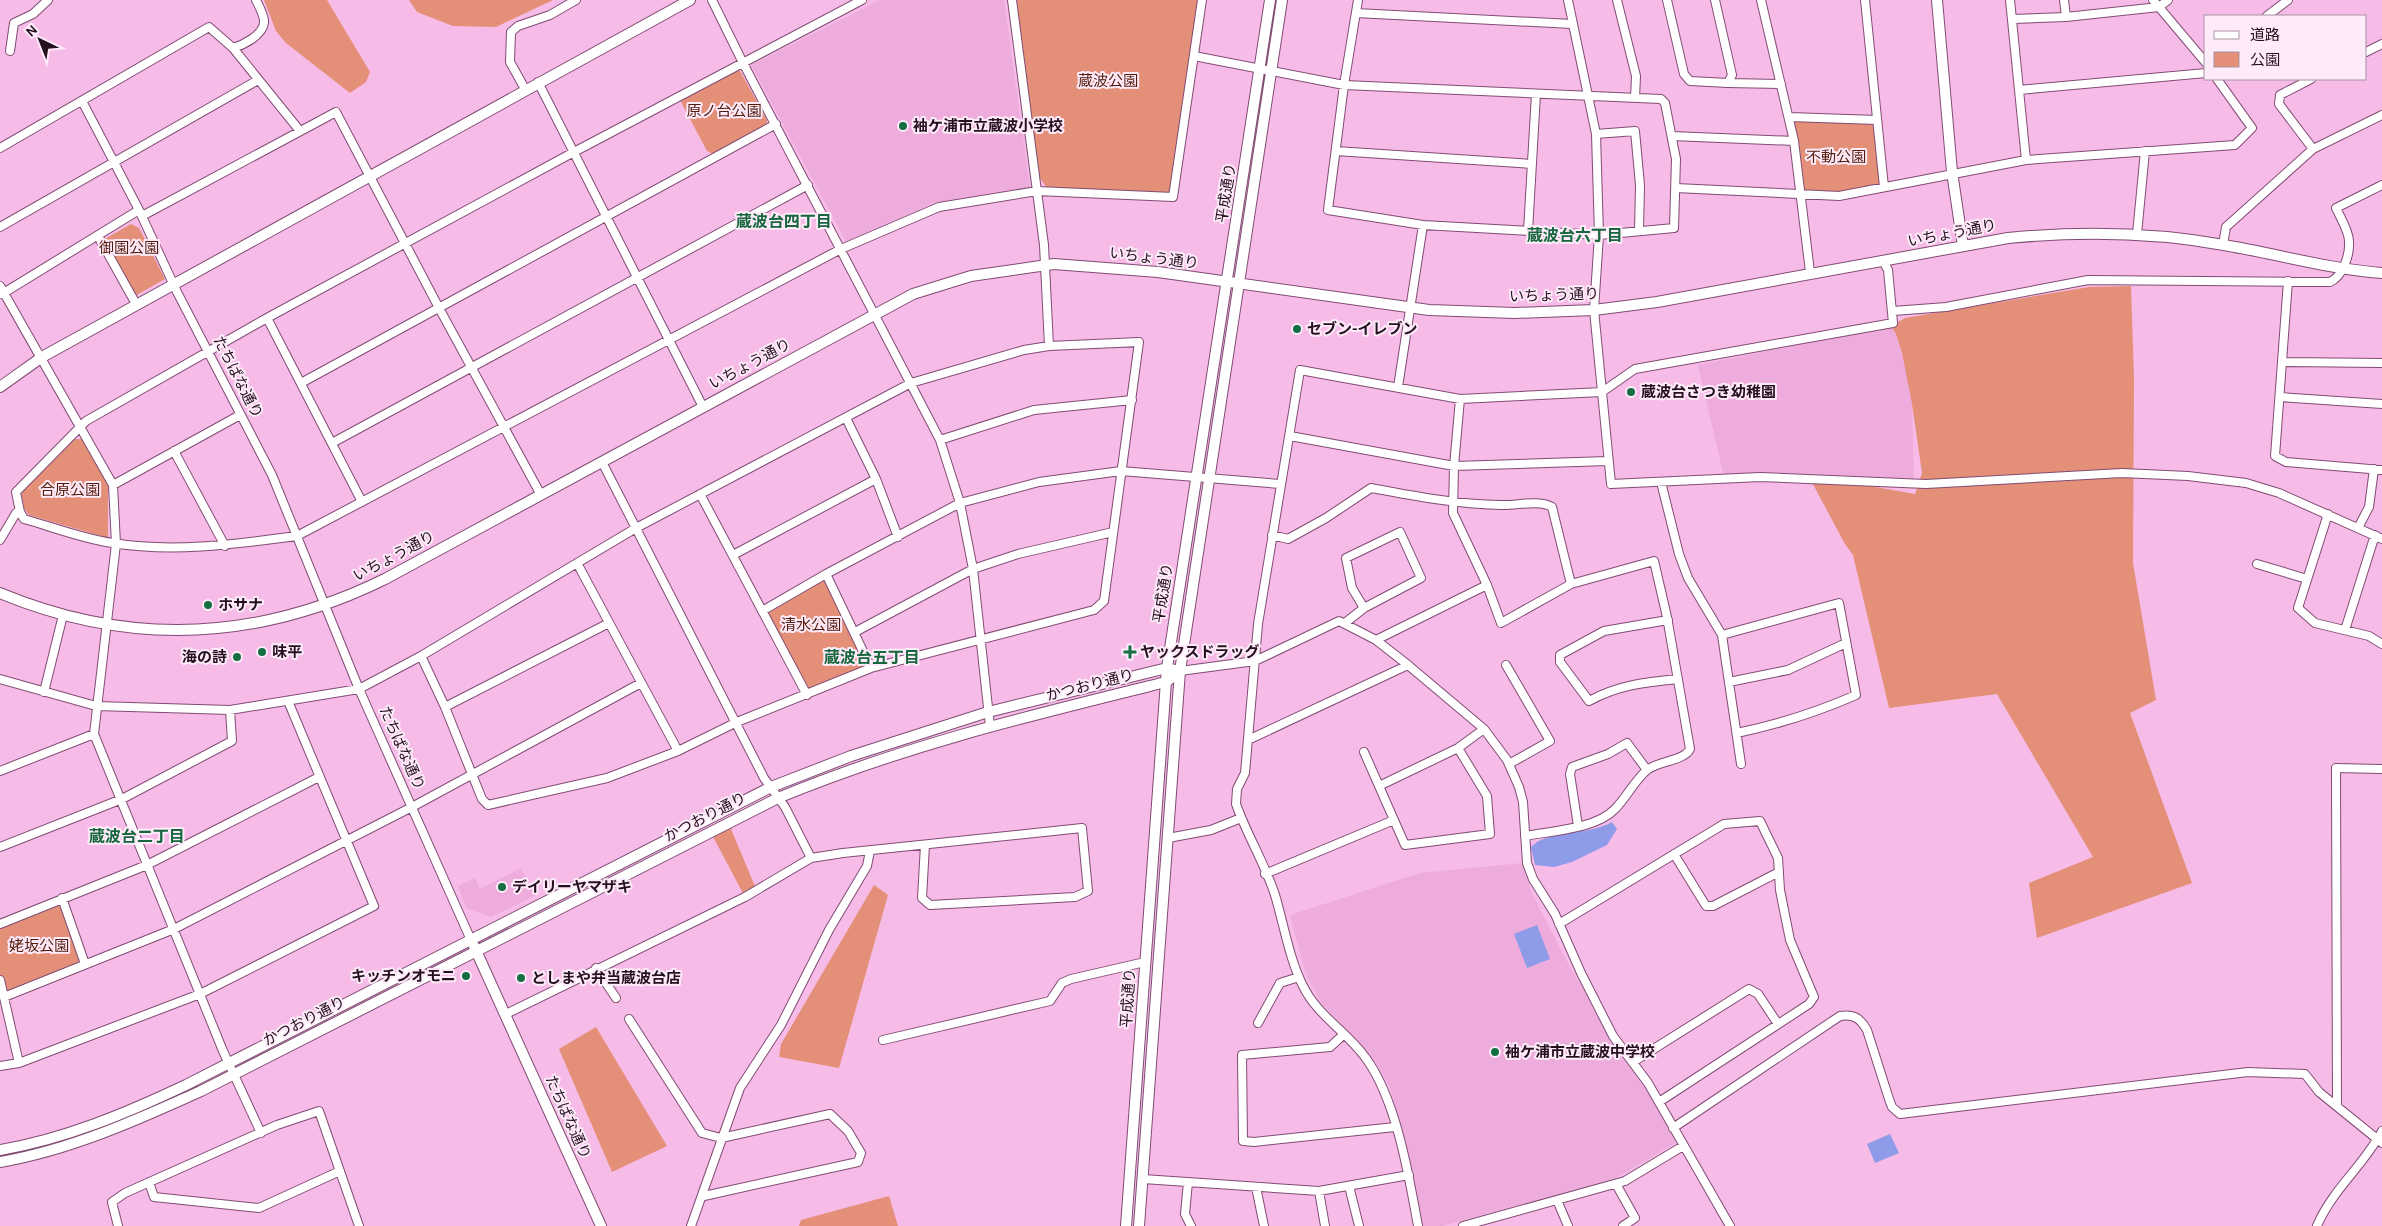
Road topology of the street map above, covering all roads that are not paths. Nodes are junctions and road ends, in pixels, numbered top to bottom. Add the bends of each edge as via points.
1 (48, 0) edge
2 (256, 0) edge
3 (576, 0) edge
4 (690, 0) edge
5 (712, 0) edge
6 (862, 0) edge
7 (1012, 0) edge
8 (1202, 0) edge
9 (1270, 0) edge
10 (1282, 0) edge
11 (1358, 0) edge
12 (1568, 0) edge
13 (1617, 0) edge
14 (1667, 0) edge
15 (1715, 0) edge
16 (1761, 0) edge
17 (1865, 0) edge
18 (1937, 0) edge
19 (2010, 0) edge
20 (2064, 0) edge
21 (2153, 0) edge
22 (2168, 0) edge
23 (2288, 0) edge
24 (2158, 7) junction
25 (1356, 13) junction
26 (2268, 15) edge
27 (2066, 17) junction
28 (2013, 19) junction
29 (1572, 24) junction
30 (2382, 44) edge
31 (233, 48) junction
32 (10, 51) dead end
33 (2367, 52) edge
34 (1194, 56) junction
35 (2204, 61) edge
36 (742, 62) junction
37 (1260, 67) junction
38 (1271, 69) junction
39 (2204, 73) edge
40 (258, 80) junction
41 (2218, 80) edge
42 (2309, 80) edge
43 (538, 82) junction
44 (1728, 82) junction
45 (1344, 84) junction
46 (1781, 84) junction
47 (525, 89) junction
48 (2019, 90) junction
49 (1536, 94) junction
50 (1589, 97) junction
51 (1635, 98) junction
52 (82, 101) junction
53 (2382, 115) edge
54 (1789, 117) junction
55 (1878, 120) junction
56 (776, 124) junction
57 (300, 131) junction
58 (1596, 134) junction
59 (1672, 136) junction
60 (1794, 141) junction
61 (0, 148) edge
62 (2313, 149) junction
63 (1336, 151) junction
64 (2146, 151) junction
65 (574, 152) junction
66 (2026, 160) junction
67 (113, 162) junction
68 (1532, 164) junction
69 (1952, 172) junction
70 (369, 175) junction
71 (808, 185) junction
72 (2382, 185) edge
73 (1884, 187) junction
74 (1676, 188) junction
75 (1037, 191) junction
76 (1800, 194) junction
77 (140, 213) junction
78 (605, 217) junction
79 (1423, 225) junction
80 (0, 228) edge
81 (1528, 231) junction
82 (1639, 231) junction
83 (2138, 234) junction
84 (1599, 235) junction
85 (98, 236) junction
86 (405, 245) junction
87 (2223, 245) junction
88 (1963, 246) junction
89 (841, 249) junction
90 (1883, 261) junction
91 (1045, 265) junction
92 (2343, 268) junction
93 (1810, 272) junction
94 (2382, 273) edge
95 (636, 278) junction
96 (2288, 281) junction
97 (1228, 282) junction
98 (173, 284) junction
99 (1239, 284) junction
100 (1, 291) edge
101 (136, 304) junction
102 (1411, 307) junction
103 (439, 308) junction
104 (1594, 310) junction
105 (1893, 311) junction
106 (874, 315) junction
107 (267, 318) junction
108 (669, 341) junction
109 (1049, 346) junction
110 (208, 351) junction
111 (42, 357) junction
112 (2282, 362) junction
113 (2382, 363) edge
114 (472, 367) junction
115 (301, 383) junction
116 (911, 383) junction
117 (0, 387) edge
118 (1398, 387) junction
119 (1602, 392) junction
120 (2280, 396) junction
121 (1460, 399) junction
122 (1132, 400) junction
123 (2382, 404) edge
124 (703, 407) junction
125 (240, 415) junction
126 (846, 418) junction
127 (80, 425) junction
128 (505, 427) junction
129 (1290, 436) junction
130 (940, 440) junction
131 (332, 443) junction
132 (174, 451) junction
133 (1608, 461) junction
134 (602, 462) junction
135 (1454, 466) junction
136 (2378, 470) edge
137 (1121, 471) junction
138 (1197, 478) junction
139 (876, 479) junction
140 (1209, 479) junction
141 (1661, 482) junction
142 (1280, 484) junction
143 (113, 485) junction
144 (700, 494) junction
145 (540, 495) junction
146 (362, 502) junction
147 (960, 503) junction
148 (1453, 503) junction
149 (20, 512) junction
150 (2328, 514) junction
151 (636, 528) junction
152 (2358, 528) junction
153 (1113, 532) junction
154 (1272, 535) junction
155 (296, 536) junction
156 (898, 537) junction
157 (2379, 537) edge
158 (0, 540) edge
159 (116, 544) junction
160 (225, 546) junction
161 (733, 555) junction
162 (577, 563) junction
163 (2257, 564) dead end
164 (973, 569) junction
165 (826, 574) junction
166 (2307, 579) junction
167 (1571, 584) junction
168 (1487, 585) junction
169 (0, 594) edge
170 (326, 605) junction
171 (1364, 608) junction
172 (762, 611) junction
173 (63, 615) junction
174 (1668, 620) junction
175 (609, 623) junction
176 (1345, 623) junction
177 (107, 625) junction
178 (2345, 630) junction
179 (855, 632) junction
180 (1722, 635) junction
181 (981, 640) junction
182 (1376, 640) junction
183 (1846, 644) junction
184 (2382, 644) edge
185 (421, 656) junction
186 (1255, 660) junction
187 (1408, 665) junction
188 (1506, 665) dead end
189 (871, 668) junction
190 (1167, 668) junction
191 (1180, 671) junction
192 (0, 679) edge
193 (1678, 679) junction
194 (1166, 682) junction
195 (1729, 682) junction
196 (641, 684) junction
197 (359, 689) junction
198 (44, 692) junction
199 (806, 695) junction
200 (288, 702) junction
201 (96, 706) junction
202 (445, 707) junction
203 (230, 710) junction
204 (988, 712) junction
205 (737, 722) junction
206 (990, 726) junction
207 (1484, 729) junction
208 (1737, 733) junction
209 (94, 734) junction
210 (1248, 740) junction
211 (1458, 748) junction
212 (678, 751) junction
213 (1364, 752) dead end
214 (1509, 764) junction
215 (1741, 764) dead end
216 (2381, 769) edge
217 (1647, 770) junction
218 (0, 771) edge
219 (472, 775) junction
220 (319, 777) junction
221 (1379, 786) junction
222 (771, 787) junction
223 (778, 798) junction
224 (122, 799) junction
225 (412, 806) junction
226 (1241, 818) junction
227 (1394, 820) junction
228 (1578, 826) junction
229 (1525, 836) junction
230 (1168, 838) junction
231 (346, 840) junction
232 (925, 845) junction
233 (0, 847) edge
234 (870, 851) junction
235 (1674, 854) junction
236 (811, 858) junction
237 (147, 865) junction
238 (1779, 872) junction
239 (1266, 874) junction
240 (62, 898) junction
241 (0, 924) edge
242 (1559, 924) junction
243 (174, 929) junction
244 (471, 940) junction
245 (476, 950) junction
246 (1145, 962) junction
247 (85, 964) junction
248 (596, 968) junction
249 (1300, 977) junction
250 (0, 980) edge
251 (200, 994) junction
252 (4, 997) junction
253 (616, 998) dead end
254 (506, 1014) junction
255 (629, 1019) dead end
256 (1258, 1023) dead end
257 (1778, 1024) junction
258 (1343, 1035) junction
259 (883, 1040) dead end
260 (229, 1062) junction
261 (1633, 1062) junction
262 (19, 1063) junction
263 (0, 1066) edge
264 (234, 1074) junction
265 (1658, 1102) junction
266 (2337, 1106) junction
267 (1396, 1127) junction
268 (1673, 1128) junction
269 (2382, 1131) edge
270 (261, 1133) junction
271 (721, 1138) junction
272 (2380, 1141) edge
273 (1683, 1146) junction
274 (0, 1150) edge
275 (0, 1162) edge
276 (340, 1170) junction
277 (1409, 1175) junction
278 (1143, 1179) junction
279 (149, 1182) junction
280 (1188, 1182) junction
281 (1616, 1184) junction
282 (1349, 1186) junction
283 (1256, 1187) junction
284 (1319, 1191) junction
285 (704, 1196) junction
286 (1557, 1200) junction
287 (118, 1226) edge
288 (359, 1226) edge
289 (601, 1226) edge
290 (691, 1226) edge
291 (1126, 1226) edge
292 (1139, 1226) edge
293 (1191, 1226) edge
294 (1264, 1226) edge
295 (1325, 1226) edge
296 (1359, 1226) edge
297 (1418, 1226) edge
298 (1464, 1226) edge
299 (1568, 1226) edge
300 (1623, 1226) edge
301 (1730, 1226) edge
302 (2317, 1226) edge

1 - 32 street via 33,14 14,23
2 - 31 street via 264,26 244,44
3 - 47 street via 511,32 510,62
4 - 43 street
5 - 36 street
6 - 36 street
7 - 75 street
8 - 34 street
9 - 37 street, 平成通り
10 - 38 street, 平成通り
11 - 25 street
12 - 29 street
13 - 51 street via 1636,76
14 - 44 street via 1684,74 1690,81
15 - 44 street via 1732,75
16 - 46 street
17 - 55 street
18 - 69 street
19 - 28 street
20 - 27 street
21 - 24 street
22 - 24 street
23 - 26 street
24 - 27 street
24 - 35 street
25 - 29 street
25 - 45 street
27 - 28 street
28 - 48 street
29 - 50 street
30 - 33 street
31 - 40 street
31 - 52 street via 209,27
34 - 37 street
34 - 75 street via 1173,197
36 - 56 street
36 - 65 street
37 - 38 street
37 - 97 street, 平成通り
38 - 45 street
38 - 99 street, 平成通り
39 - 48 street
40 - 57 street
40 - 67 street
41 - 64 street via 2252,128 2235,145
42 - 62 street via 2280,95 2279,104
43 - 47 street
43 - 65 street
44 - 46 street
45 - 49 street
45 - 63 street
46 - 54 street
47 - 70 street
48 - 66 street
49 - 50 street
49 - 68 street
50 - 51 street
50 - 58 street
51 - 59 street via 1662,99
52 - 61 street
52 - 67 street, たちばな通り
53 - 62 street
54 - 55 street
54 - 60 street
55 - 73 street
56 - 71 street
56 - 78 street
57 - 70 street via 336,112
57 - 77 street
58 - 82 street via 1635,131 1640,185
58 - 84 street
59 - 60 street
59 - 74 street
60 - 76 street
62 - 87 street via 2226,227
63 - 68 street
63 - 79 street via 1328,210
64 - 66 street
64 - 83 street
65 - 78 street
65 - 86 street
66 - 69 street
67 - 77 street, たちばな通り
67 - 80 street
68 - 81 street
69 - 73 street
69 - 88 street
70 - 86 street
70 - 98 street
71 - 89 street
71 - 95 street
72 - 92 street via 2336,208 2350,240
73 - 76 street via 1839,196
74 - 76 street
74 - 82 street via 1674,228
75 - 89 street via 939,207
75 - 91 street
76 - 93 street
77 - 85 street
77 - 98 street, たちばな通り
78 - 95 street
78 - 103 street
79 - 81 street
79 - 102 street
81 - 84 street
82 - 84 street
83 - 87 street, いちょう通り
83 - 88 street, いちょう通り via 2055,234
84 - 104 street
85 - 100 street
85 - 101 street
86 - 103 street
86 - 107 street
87 - 92 street, いちょう通り
88 - 90 street, いちょう通り
89 - 106 street
89 - 108 street
90 - 93 street, いちょう通り
90 - 105 street via 1888,270
91 - 97 street, いちょう通り via 1158,272
91 - 106 street, いちょう通り via 948,282 913,294
91 - 109 street
92 - 94 street, いちょう通り
92 - 96 street via 2330,282
93 - 104 street, いちょう通り via 1657,302
95 - 108 street
95 - 114 street
96 - 105 street via 2088,280 1946,307
96 - 112 street
97 - 99 street, いちょう通り
97 - 138 street, 平成通り
98 - 101 street
98 - 110 street, たちばな通り
99 - 102 street, いちょう通り
99 - 140 street, 平成通り
100 - 111 street
101 - 111 street
102 - 104 street, いちょう通り via 1516,313
102 - 118 street
103 - 114 street
103 - 115 street
104 - 119 street
105 - 119 street via 1893,323 1635,369
106 - 116 street
106 - 124 street, いちょう通り
107 - 110 street
107 - 115 street
108 - 124 street
108 - 128 street
109 - 116 street via 1024,350
109 - 122 street via 1139,342
110 - 125 street, たちばな通り
110 - 127 street
111 - 117 street
111 - 127 street
112 - 113 street
112 - 120 street
114 - 128 street
114 - 131 street
115 - 131 street
116 - 126 street
116 - 130 street
118 - 121 street
118 - 129 street via 1300,370
119 - 121 street
119 - 133 street
120 - 123 street
120 - 136 street via 2275,456 2286,462
121 - 135 street
122 - 130 street via 1034,410
122 - 137 street
124 - 134 street, いちょう通り
125 - 132 street
125 - 155 street, たちばな通り via 272,475
126 - 139 street
126 - 144 street
127 - 143 street
127 - 149 street via 16,492
128 - 145 street
128 - 146 street
129 - 135 street
129 - 142 street
130 - 147 street
131 - 146 street
132 - 143 street
132 - 160 street
133 - 135 street
133 - 141 street via 1611,484
134 - 145 street, いちょう通り
134 - 151 street
135 - 148 street
136 - 152 street via 2369,507
137 - 138 street
137 - 147 street via 1039,482
137 - 153 street
138 - 140 street
138 - 190 street, 平成通り
139 - 156 street
139 - 161 street
140 - 142 street
140 - 191 street, 平成通り
141 - 150 street via 1760,477 1926,484 2122,473 2188,476 2246,483
141 - 180 street via 1688,578
142 - 154 street
143 - 159 street
144 - 151 street
144 - 161 street
145 - 170 street, いちょう通り via 386,579
146 - 155 street
147 - 156 street
147 - 164 street
148 - 154 street via 1370,488 1288,540
148 - 167 street via 1516,506 1545,503 1552,507
148 - 168 street via 1455,520
149 - 158 street via 16,513
149 - 159 street via 24,519
150 - 152 street
150 - 166 street
151 - 162 street
151 - 205 street
152 - 157 street
153 - 164 street via 1018,554
153 - 181 street via 1104,601 1100,606
154 - 186 street
155 - 160 street
155 - 170 street, たちばな通り
156 - 165 street
157 - 178 street
159 - 160 street
159 - 177 street
161 - 172 street
162 - 175 street
162 - 185 street
163 - 166 street
164 - 179 street
164 - 181 street
165 - 172 street
165 - 179 street
166 - 178 street via 2298,608 2315,623
167 - 168 street via 1501,623
167 - 174 street via 1654,561
168 - 182 street
169 - 173 street, いちょう通り
170 - 177 street, いちょう通り via 247,625 206,629 163,630
170 - 197 street, たちばな通り
171 - 171 street via 1421,578 1400,532 1346,558 1352,588
171 - 176 street
172 - 199 street
173 - 177 street, いちょう通り
173 - 198 street
174 - 193 street
174 - 193 street via 1604,631 1560,655 1560,662 1590,701 1636,683
175 - 196 street
175 - 202 street
176 - 182 street
176 - 186 street via 1339,620
177 - 201 street
178 - 184 street via 2369,636
179 - 189 street
180 - 183 street via 1839,603
180 - 195 street
181 - 189 street
181 - 204 street
182 - 187 street
183 - 195 street via 1788,670
183 - 208 street via 1856,695 1791,721
185 - 197 street
185 - 202 street
186 - 191 street
186 - 210 street
187 - 207 street
187 - 210 street
188 - 214 street via 1550,741
189 - 199 street
190 - 191 street, かつおり通り
190 - 194 street, 平成通り
190 - 204 street, かつおり通り
191 - 194 street, かつおり通り
191 - 230 street, 平成通り
192 - 198 street
193 - 217 street via 1690,749 1688,754
194 - 206 street, かつおり通り
194 - 246 street, 平成通り
195 - 208 street
196 - 212 street
196 - 219 street
197 - 200 street
197 - 225 street, たちばな通り
198 - 201 street
199 - 205 street
200 - 203 street
200 - 220 street
201 - 203 street
201 - 209 street
202 - 219 street
203 - 224 street via 232,741
204 - 206 street
204 - 222 street, かつおり通り via 851,756
205 - 212 street
205 - 222 street
206 - 223 street, かつおり通り via 862,764
207 - 211 street
207 - 214 street
208 - 215 street
209 - 218 street
209 - 224 street
210 - 226 street via 1245,773 1237,789 1236,804
211 - 221 street
211 - 227 street via 1487,796 1490,834 1405,845
212 - 219 street via 607,778 488,805
213 - 221 street
214 - 229 street via 1522,802
216 - 266 street via 2336,768
217 - 228 street via 1616,809 1591,824
217 - 228 street via 1627,743 1572,767 1570,774
219 - 225 street
220 - 231 street
220 - 237 street
221 - 227 street
222 - 223 street
222 - 244 street, かつおり通り
223 - 236 street
223 - 245 street, かつおり通り
224 - 233 street
224 - 237 street
225 - 231 street
225 - 244 street, たちばな通り
226 - 230 street via 1211,830
226 - 239 street
227 - 239 street
228 - 229 street
229 - 242 street via 1527,863
230 - 278 street, 平成通り
231 - 243 street
231 - 251 street via 374,906
232 - 232 street via 1082,828 1088,891 1075,897 930,905 922,898
232 - 234 street
234 - 236 street
234 - 271 street via 867,866 829,930 781,1025 740,1088
235 - 238 street via 1706,906 1713,906
235 - 238 street via 1724,824 1760,821 1778,858
235 - 242 street
236 - 248 street via 751,894
237 - 240 street
237 - 243 street
238 - 257 street via 1790,940 1814,997 1809,1004
239 - 249 street
240 - 241 street
240 - 247 street
242 - 261 street via 1613,1036
243 - 247 street
243 - 251 street
244 - 245 street, たちばな通り
244 - 260 street, かつおり通り
245 - 254 street, たちばな通り
245 - 264 street, かつおり通り
246 - 259 street via 1071,979 1062,983 1050,1001
246 - 291 street, 平成通り
247 - 252 street
248 - 253 street
248 - 254 street
249 - 256 street via 1280,983
249 - 258 street via 1316,1006
250 - 252 street
251 - 260 street
251 - 262 street
252 - 262 street
254 - 289 street, たちばな通り
255 - 271 street via 702,1134
257 - 261 street via 1758,994 1749,989
257 - 265 street
258 - 267 street via 1375,1071
258 - 267 street via 1330,1047 1242,1055 1243,1141
260 - 264 street
260 - 274 street, かつおり通り via 137,1108 74,1131
261 - 265 street
262 - 263 street
264 - 270 street
264 - 275 street, かつおり通り via 137,1120 74,1143
265 - 268 street
266 - 268 street via 2319,1092 2305,1074 2248,1072 1900,1114 1892,1107 1867,1030 1860,1020 1850,1015 1840,1016
266 - 272 street
267 - 277 street
268 - 273 street
269 - 272 street
270 - 276 street via 319,1111
270 - 279 street
271 - 285 street
271 - 285 street via 830,1114 848,1132 861,1153 858,1162
272 - 302 street via 2333,1198
273 - 281 street
273 - 301 street
276 - 279 street via 259,1208 154,1197
276 - 288 street
277 - 282 street
277 - 297 street
278 - 280 street
278 - 292 street, 平成通り
279 - 287 street via 112,1202
280 - 283 street
280 - 293 street via 1185,1214
281 - 286 street
281 - 300 street via 1635,1218
282 - 284 street
282 - 296 street
283 - 284 street
283 - 294 street
284 - 295 street
285 - 290 street
286 - 298 street
286 - 299 street

